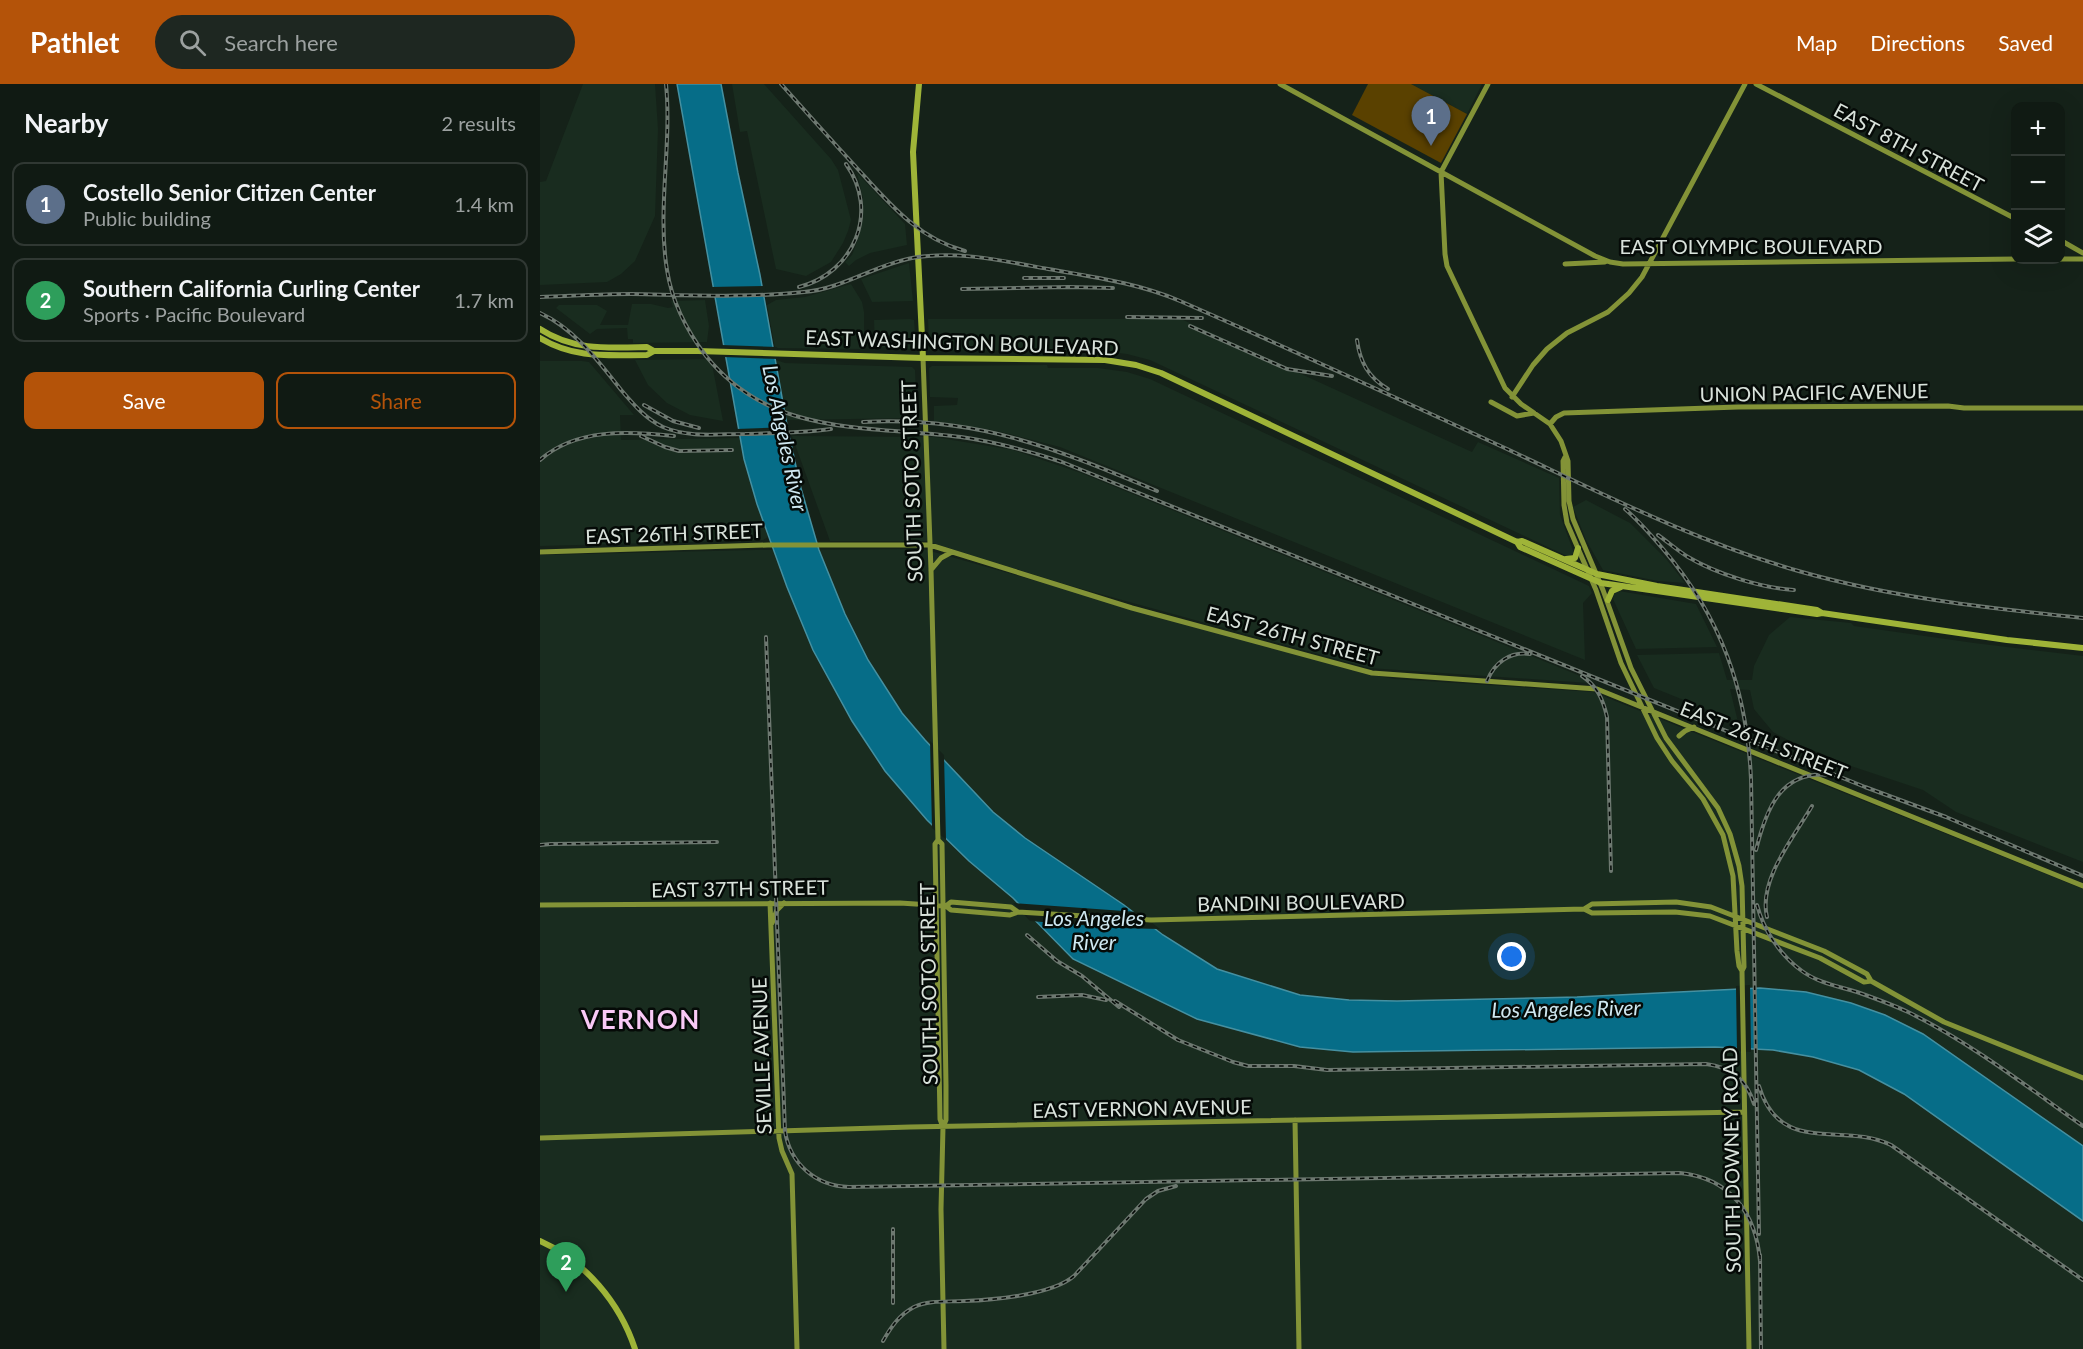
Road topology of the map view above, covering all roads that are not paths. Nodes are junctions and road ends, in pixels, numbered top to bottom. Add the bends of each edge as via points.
1 (919, 84) edge
2 (1280, 84) edge
3 (1488, 84) edge
4 (1745, 84) edge
5 (1756, 84) edge
6 (1441, 172) junction
7 (2011, 216) edge
8 (2065, 242) edge
9 (2083, 253) edge
10 (2011, 259) edge
11 (2065, 259) edge
12 (2083, 259) edge
13 (1610, 262) junction
14 (1650, 263) junction
15 (1565, 264) dead end
16 (540, 329) edge
17 (540, 338) edge
18 (654, 351) junction
19 (923, 358) junction
20 (1512, 397) junction
21 (1491, 402) dead end
22 (2083, 408) edge
23 (1534, 413) junction
24 (1550, 424) junction
25 (1565, 457) junction
26 (1517, 542) junction
27 (930, 545) junction
28 (1578, 548) junction
29 (540, 552) edge
30 (952, 552) junction
31 (1560, 558) junction
32 (931, 570) junction
33 (1588, 571) junction
34 (1597, 574) junction
35 (1593, 580) junction
36 (1601, 583) junction
37 (1621, 587) junction
38 (1608, 600) junction
39 (1822, 613) junction
40 (2083, 648) edge
41 (1694, 727) junction
42 (1679, 736) dead end
43 (2083, 886) edge
44 (770, 903) junction
45 (784, 903) junction
46 (540, 905) edge
47 (941, 905) junction
48 (1584, 909) junction
49 (1735, 916) junction
50 (1743, 920) junction
51 (1736, 925) junction
52 (771, 928) junction
53 (1743, 928) junction
54 (1754, 932) junction
55 (1743, 945) junction
56 (1742, 971) junction
57 (1871, 981) junction
58 (2083, 1078) edge
59 (1744, 1112) junction
60 (1295, 1120) junction
61 (943, 1127) junction
62 (778, 1131) junction
63 (540, 1138) edge
64 (540, 1241) edge
65 (634, 1349) edge
66 (797, 1349) edge
67 (944, 1349) edge
68 (1299, 1349) edge
69 (1749, 1349) edge

1 - 19 main road, SOUTH SOTO STREET via 913,152
2 - 6 main road, EAST OLYMPIC BOULEVARD
3 - 6 main road
4 - 14 main road
5 - 7 main road, EAST 8TH STREET
6 - 13 main road, EAST OLYMPIC BOULEVARD
6 - 20 main road via 1447,266
8 - 9 main road
10 - 14 main road, EAST OLYMPIC BOULEVARD
11 - 12 main road
13 - 14 main road, EAST OLYMPIC BOULEVARD
13 - 15 main road
14 - 20 main road via 1618,304 1560,337 1547,349
16 - 18 main road, EAST WASHINGTON BOULEVARD via 584,347 646,347
17 - 18 main road, EAST WASHINGTON BOULEVARD via 586,355 647,355
18 - 19 main road, EAST WASHINGTON BOULEVARD
19 - 26 main road, EAST WASHINGTON BOULEVARD via 1097,359 1141,366
19 - 27 main road, SOUTH SOTO STREET
20 - 23 main road
21 - 23 main road via 1517,416
22 - 24 main road, UNION PACIFIC AVENUE via 1738,406 1564,413
23 - 24 main road
24 - 25 main road via 1562,441
25 - 28 main road, SOUTH DOWNEY ROAD via 1564,510
25 - 34 main road, SOUTH DOWNEY ROAD via 1573,519
26 - 31 main road, EAST WASHINGTON BOULEVARD
26 - 35 main road, EAST WASHINGTON BOULEVARD via 1520,547
27 - 29 main road, EAST 26TH STREET
27 - 30 main road, EAST 26TH STREET
27 - 32 main road, SOUTH SOTO STREET
28 - 31 main road via 1575,558
28 - 33 main road, SOUTH DOWNEY ROAD
30 - 32 main road
30 - 41 main road, EAST 26TH STREET via 1132,608 1372,674 1589,688
31 - 33 main road, EAST WASHINGTON BOULEVARD
32 - 47 main road, SOUTH SOTO STREET via 938,831 935,844
33 - 34 main road, EAST WASHINGTON BOULEVARD
33 - 35 main road, SOUTH DOWNEY ROAD
34 - 36 main road, SOUTH DOWNEY ROAD
34 - 39 main road, EAST WASHINGTON BOULEVARD via 1817,609
35 - 36 main road, EAST WASHINGTON BOULEVARD
35 - 49 main road, SOUTH DOWNEY ROAD via 1621,663 1648,721 1720,829 1733,876
36 - 37 main road, EAST WASHINGTON BOULEVARD
36 - 38 main road, SOUTH DOWNEY ROAD
37 - 38 main road via 1612,591
37 - 39 main road, EAST WASHINGTON BOULEVARD
38 - 50 main road, SOUTH DOWNEY ROAD via 1631,668 1657,723 1718,808 1730,834 1739,866
39 - 40 main road, EAST WASHINGTON BOULEVARD
41 - 42 main road
41 - 43 main road, EAST 26TH STREET
44 - 45 main road, EAST 37TH STREET
44 - 46 main road, EAST 37TH STREET
44 - 52 main road, SEVILLE AVENUE
45 - 47 main road, EAST 37TH STREET
45 - 52 main road
47 - 48 main road, BANDINI BOULEVARD via 951,910 1010,915 1018,912 1151,920
47 - 61 main road, SOUTH SOTO STREET
48 - 49 main road, BANDINI BOULEVARD via 1592,904 1676,902 1711,907
48 - 51 main road, BANDINI BOULEVARD via 1592,914 1690,913
49 - 50 main road, BANDINI BOULEVARD
49 - 51 main road, SOUTH DOWNEY ROAD
50 - 53 main road, SOUTH DOWNEY ROAD
50 - 57 main road, BANDINI BOULEVARD via 1824,951 1867,974
51 - 53 main road, BANDINI BOULEVARD
51 - 56 main road, SOUTH DOWNEY ROAD
52 - 62 main road, SEVILLE AVENUE
53 - 54 main road, BANDINI BOULEVARD
53 - 55 main road, SOUTH DOWNEY ROAD
54 - 55 main road
54 - 57 main road, BANDINI BOULEVARD via 1820,958 1864,982
55 - 56 main road, SOUTH DOWNEY ROAD
56 - 59 main road, SOUTH DOWNEY ROAD
57 - 58 main road, BANDINI BOULEVARD via 1944,1022
59 - 60 main road, EAST VERNON AVENUE
59 - 69 main road, SOUTH DOWNEY ROAD
60 - 61 main road, EAST VERNON AVENUE
60 - 68 main road
61 - 62 main road, EAST VERNON AVENUE
61 - 67 main road, SOUTH SOTO STREET
62 - 63 main road, EAST VERNON AVENUE
62 - 66 main road, SEVILLE AVENUE via 780,1147 792,1173
64 - 65 main road via 568,1257 597,1283 624,1323

